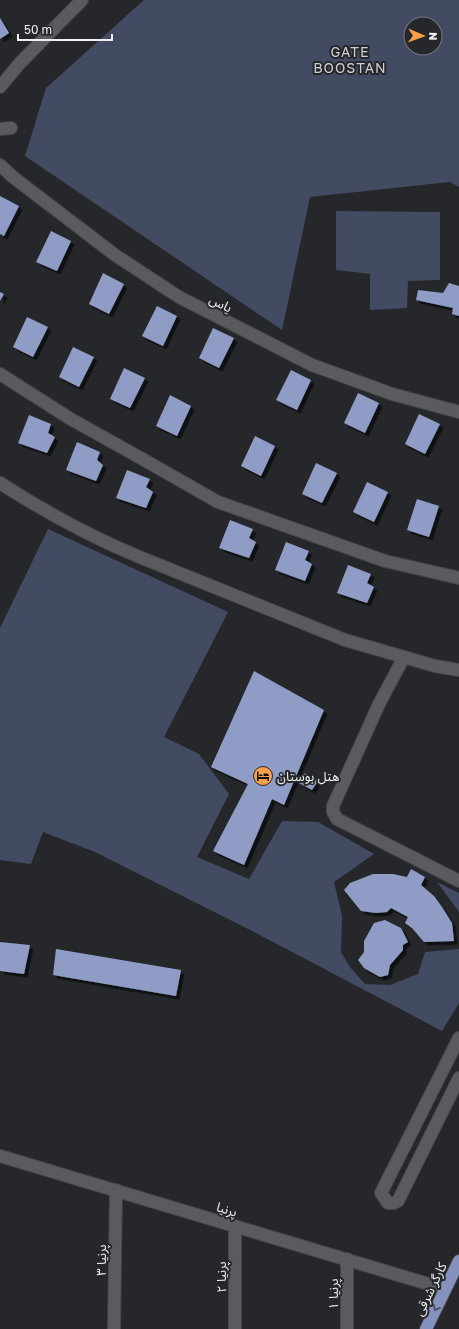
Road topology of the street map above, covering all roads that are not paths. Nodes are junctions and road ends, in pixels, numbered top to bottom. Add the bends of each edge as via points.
1 (82, 0) edge
2 (0, 87) edge
3 (0, 165) edge
4 (0, 374) edge
5 (459, 412) edge
6 (0, 483) edge
7 (459, 578) edge
8 (404, 657) junction
9 (459, 670) edge
10 (459, 881) edge
11 (459, 1038) edge
12 (459, 1078) edge
13 (0, 1156) edge
14 (116, 1190) junction
15 (236, 1226) junction
16 (347, 1260) junction
17 (459, 1261) edge
18 (445, 1289) junction
19 (114, 1329) edge
20 (235, 1329) edge
21 (347, 1329) edge
22 (426, 1329) edge

1 - 2 street
3 - 5 street, یاس via 115,255 179,297 312,365 392,394
4 - 7 street via 69,418 218,502 385,560
6 - 8 street via 120,549 345,640
8 - 9 street
8 - 10 street via 372,719 333,806 333,812 337,818
11 - 12 street via 381,1193 388,1203 398,1201
13 - 14 street, پرنیا
14 - 15 street, پرنیا
14 - 19 street, پرنیا ۳
15 - 16 street, پرنیا
15 - 20 street, پرنیا ۲
16 - 18 street, پرنیا
16 - 21 street, پرنیا ۱
17 - 18 main road, کارگر شرقی
18 -> 22 main road, کارگر شرقی

